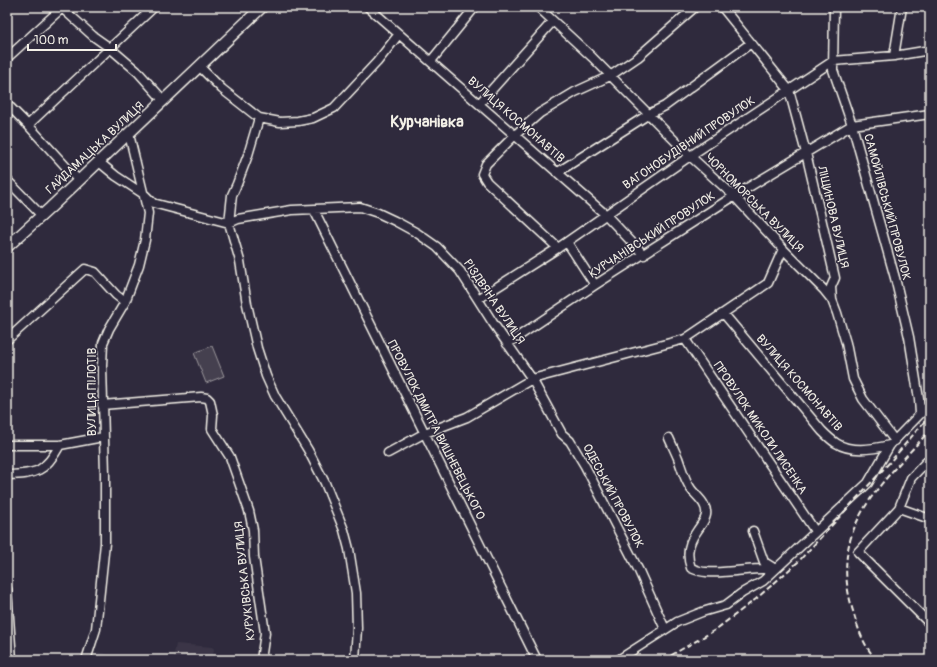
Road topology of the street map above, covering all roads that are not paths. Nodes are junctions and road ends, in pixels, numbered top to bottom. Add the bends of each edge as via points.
1 (62, 7) edge
2 (154, 7) edge
3 (262, 7) edge
4 (368, 7) edge
5 (475, 7) edge
6 (538, 7) edge
7 (695, 7) edge
8 (722, 7) edge
9 (834, 7) edge
10 (902, 7) edge
11 (552, 21) junction
12 (399, 34) junction
13 (751, 43) junction
14 (110, 48) junction
15 (930, 50) edge
16 (894, 56) junction
17 (7, 58) edge
18 (431, 61) junction
19 (833, 61) junction
20 (200, 67) junction
21 (610, 76) junction
22 (789, 90) junction
23 (164, 101) junction
24 (7, 104) edge
25 (479, 104) junction
26 (649, 114) junction
27 (930, 114) edge
28 (259, 118) junction
29 (852, 124) junction
30 (28, 125) junction
31 (129, 134) junction
32 (515, 135) junction
33 (806, 153) junction
34 (690, 156) junction
35 (99, 162) junction
36 (558, 172) junction
37 (7, 180) edge
38 (79, 181) junction
39 (145, 195) junction
40 (734, 196) junction
41 (314, 210) junction
42 (606, 215) junction
43 (42, 216) junction
44 (229, 223) junction
45 (567, 242) junction
46 (7, 247) edge
47 (558, 248) junction
48 (783, 249) junction
49 (644, 255) junction
50 (595, 285) junction
51 (478, 299) junction
52 (832, 300) junction
53 (125, 302) junction
54 (724, 314) junction
55 (684, 339) junction
56 (7, 340) edge
57 (507, 344) junction
58 (532, 379) junction
59 (102, 404) junction
60 (930, 404) edge
61 (920, 414) junction
62 (425, 434) junction
63 (104, 437) junction
64 (668, 438) dead end
65 (892, 443) junction
66 (7, 445) edge
67 (60, 445) junction
68 (388, 453) dead end
69 (930, 458) edge
70 (7, 475) edge
71 (899, 508) junction
72 (930, 519) edge
73 (753, 531) dead end
74 (815, 531) junction
75 (775, 569) junction
76 (7, 589) edge
77 (930, 624) edge
78 (665, 630) junction
79 (12, 660) edge
80 (86, 660) edge
81 (262, 660) edge
82 (355, 660) edge
83 (537, 660) edge
84 (618, 660) edge

1 - 14 street
1 - 17 street
2 - 14 street
3 - 20 main road, ГАЙДАМАЦЬКА ВУЛИЦЯ
4 - 12 street, ВУЛИЦЯ КОСМОНАВТІВ
5 - 18 street
6 - 11 street, ЧОРНОМОРСЬКА ВУЛИЦЯ
7 - 21 street via 638,58
8 - 13 street, ЛІЩИНОВА ВУЛИЦЯ
9 - 19 street, САМОЙЛІВСЬКИЙ ПРОВУЛОК
10 - 16 street
11 - 21 street, ЧОРНОМОРСЬКА ВУЛИЦЯ
11 - 25 street
12 - 18 street, ВУЛИЦЯ КОСМОНАВТІВ
12 - 28 street via 334,108 313,118 298,121 280,122
13 - 22 street, ЛІЩИНОВА ВУЛИЦЯ
13 - 26 street via 665,106
14 - 23 street via 138,72
14 - 30 street
15 - 16 street, ВАГОНОБУДІВНИЙ ПРОВУЛОК
16 - 19 street, ВАГОНОБУДІВНИЙ ПРОВУЛОК
18 - 25 street, ВУЛИЦЯ КОСМОНАВТІВ
19 - 22 street, ВАГОНОБУДІВНИЙ ПРОВУЛОК
19 - 29 street, САМОЙЛІВСЬКИЙ ПРОВУЛОК via 833,70
20 - 23 main road, ГАЙДАМАЦЬКА ВУЛИЦЯ
20 - 28 street via 222,89
21 - 26 street, ЧОРНОМОРСЬКА ВУЛИЦЯ
21 - 32 street via 575,92 540,113
22 - 33 street, ЛІЩИНОВА ВУЛИЦЯ
22 - 34 street, ВАГОНОБУДІВНИЙ ПРОВУЛОК
23 - 31 main road, ГАЙДАМАЦЬКА ВУЛИЦЯ
24 - 30 street
25 - 32 street, ВУЛИЦЯ КОСМОНАВТІВ
26 - 34 street, ЧОРНОМОРСЬКА ВУЛИЦЯ
26 - 36 street
27 - 29 street
28 - 44 street via 232,195
29 - 33 street, КУРЧАНІВСЬКИЙ ПРОВУЛОК
29 - 61 street, САМОЙЛІВСЬКИЙ ПРОВУЛОК via 909,337 920,399
30 - 38 street
31 - 35 main road, ГАЙДАМАЦЬКА ВУЛИЦЯ
31 - 39 street, ВУЛИЦЯ ПІЛОТІВ
32 - 36 street, ВУЛИЦЯ КОСМОНАВТІВ
32 - 47 street via 486,164 482,174
33 - 40 street, КУРЧАНІВСЬКИЙ ПРОВУЛОК
33 - 52 street, ЛІЩИНОВА ВУЛИЦЯ via 835,278 831,287
34 - 40 street, ЧОРНОМОРСЬКА ВУЛИЦЯ
34 - 42 street, ВАГОНОБУДІВНИЙ ПРОВУЛОК
35 - 38 main road, ГАЙДАМАЦЬКА ВУЛИЦЯ
35 - 39 street
36 - 42 street, ВУЛИЦЯ КОСМОНАВТІВ
37 - 43 street
38 - 43 main road, ГАЙДАМАЦЬКА ВУЛИЦЯ
39 - 44 street via 152,203
39 - 53 street, ВУЛИЦЯ ПІЛОТІВ via 148,213 145,240 140,265
40 - 48 street, ЧОРНОМОРСЬКА ВУЛИЦЯ
40 - 49 street, КУРЧАНІВСЬКИЙ ПРОВУЛОК
41 - 44 street, РІЗДВЯНА ВУЛИЦЯ via 292,210 238,219
41 - 51 street, РІЗДВЯНА ВУЛИЦЯ via 360,207 417,232 437,247 460,271
41 - 62 street, ПРОВУЛОК ДМИТРА ВИШНЕВЕЦЬКОГО
42 - 45 street, ВАГОНОБУДІВНИЙ ПРОВУЛОК
42 - 49 street, ВУЛИЦЯ КОСМОНАВТІВ
43 - 46 main road, ГАЙДАМАЦЬКА ВУЛИЦЯ
44 - 82 street via 240,261 257,348 266,376 325,483 344,530 356,593
45 - 47 street, ВАГОНОБУДІВНИЙ ПРОВУЛОК
45 - 50 street
47 - 51 street, ВАГОНОБУДІВНИЙ ПРОВУЛОК
48 - 52 street, ЧОРНОМОРСЬКА ВУЛИЦЯ
48 - 54 street via 768,283
49 - 50 street, КУРЧАНІВСЬКИЙ ПРОВУЛОК
50 - 57 street, КУРЧАНІВСЬКИЙ ПРОВУЛОК
51 - 57 street, РІЗДВЯНА ВУЛИЦЯ
52 - 65 street, ЛІЩИНОВА ВУЛИЦЯ via 842,327 851,371 858,390
53 - 56 street via 95,272 85,269
53 - 59 street, ВУЛИЦЯ ПІЛОТІВ via 103,343
54 - 55 street
54 - 65 street, ВУЛИЦЯ КОСМОНАВТІВ via 822,431 837,444 866,449
55 - 58 street
55 - 74 street, ПРОВУЛОК МИКОЛИ ЛИСЕНКА
57 - 58 street, РІЗДВЯНА ВУЛИЦЯ
58 - 62 street via 467,417
58 - 78 street, ОДЕСЬКИЙ ПРОВУЛОК via 562,434 570,441 595,485 639,571
59 - 63 street, ВУЛИЦЯ ПІЛОТІВ
59 - 81 street, КУРУКІВСЬКА ВУЛИЦЯ via 201,397 210,401 212,429 230,457 253,530 254,557 265,633
60 - 61 street
61 - 65 street
62 - 68 street
62 - 83 street, ПРОВУЛОК ДМИТРА ВИШНЕВЕЦЬКОГО
63 - 67 street
63 - 80 street, ВУЛИЦЯ ПІЛОТІВ via 105,543 96,628
64 - 75 street via 691,489 705,506 706,514 689,547 687,558 691,568 705,572 749,568
65 - 74 street via 868,483
66 - 67 street
67 - 70 street via 52,460 40,470
69 - 71 street via 911,478
71 - 72 street
71 - 77 street via 858,552
73 - 75 street via 764,562
74 - 75 street
75 - 78 street via 763,581 726,605 677,622
76 - 79 street
78 - 84 street

